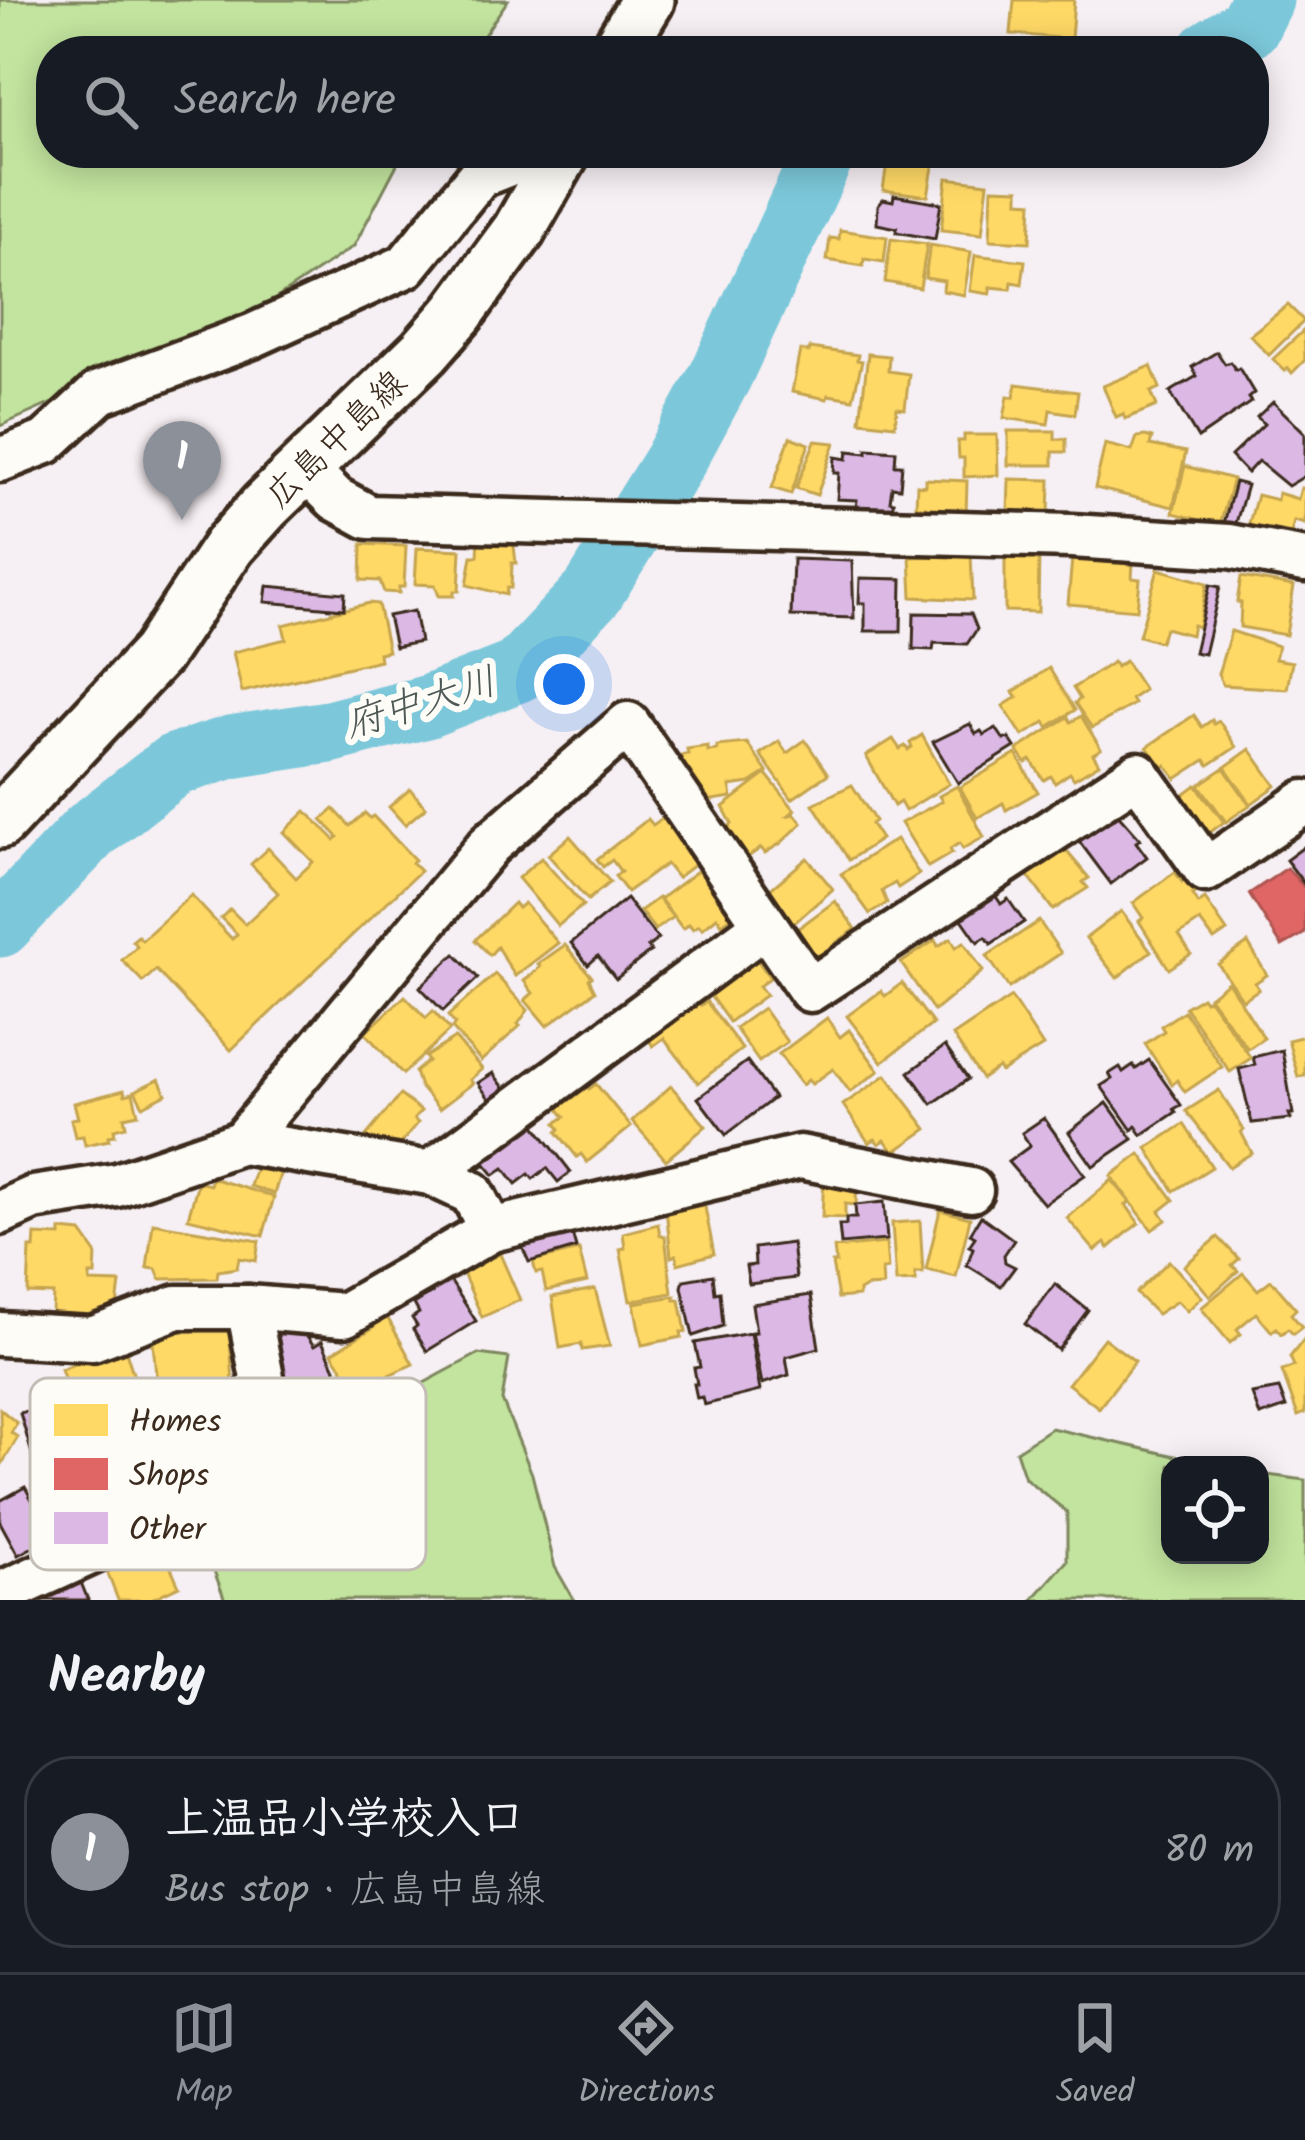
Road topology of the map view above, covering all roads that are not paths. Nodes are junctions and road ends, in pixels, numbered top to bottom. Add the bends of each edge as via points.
1 (648, 0) edge
2 (626, 36) edge
3 (499, 168) edge
4 (554, 168) edge
5 (0, 460) edge
6 (303, 466) junction
7 (1305, 560) edge
8 (1305, 802) edge
9 (0, 822) edge
10 (764, 926) junction
11 (242, 1142) junction
12 (430, 1173) junction
13 (971, 1190) dead end
14 (0, 1213) edge
15 (490, 1230) junction
16 (248, 1307) junction
17 (0, 1334) edge
18 (262, 1378) edge
19 (53, 1570) edge
20 (0, 1594) edge

1 - 2 main road
3 - 5 street via 479,176 406,266 100,394 46,442
4 - 6 main road, 広島中島線 via 458,313
6 - 7 street via 369,517 1072,536 1229,546
6 - 9 main road, 広島中島線 via 229,546 157,654
8 - 10 street via 1206,870 1138,774 810,990
10 - 11 street via 628,724 489,844
10 - 12 street
11 - 12 street
11 - 14 street via 117,1185 32,1198
12 - 15 street via 472,1193
13 - 15 street via 800,1157
15 - 16 street via 344,1315
16 - 17 street via 176,1307 92,1339
16 - 18 street
19 - 20 street

